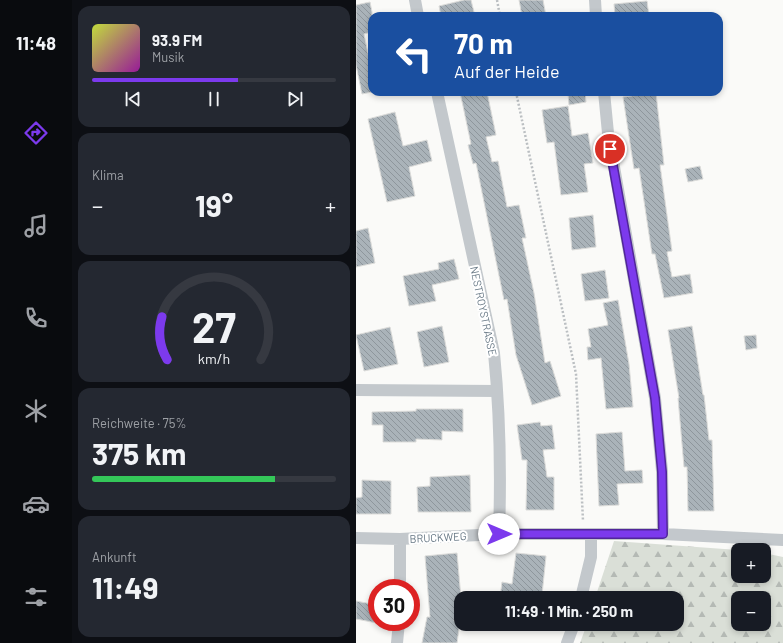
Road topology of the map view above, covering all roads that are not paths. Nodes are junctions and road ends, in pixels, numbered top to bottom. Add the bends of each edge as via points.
1 (415, 0) edge
2 (595, 0) edge
3 (417, 12) edge
4 (596, 12) edge
5 (438, 96) edge
6 (604, 96) edge
7 (356, 390) edge
8 (497, 390) junction
9 (499, 534) junction
10 (663, 534) junction
11 (588, 535) junction
12 (356, 538) edge
13 (400, 539) junction
14 (783, 540) edge
15 (400, 579) edge
16 (583, 591) edge
17 (398, 631) edge
18 (572, 631) edge
19 (397, 643) edge
20 (568, 643) edge

1 - 3 street
2 - 4 street
5 - 8 street, NESTROYSTRASSE via 494,353
6 - 10 street via 608,133 655,398 662,472
7 - 8 street
8 - 9 street, NESTROYSTRASSE
9 - 11 street, BRUCKWEG
9 - 13 street, BRUCKWEG
10 - 11 street, BRUCKWEG
10 - 14 street, BRUCKWEG
11 - 16 street via 591,557
12 - 13 street, BRUCKWEG
13 - 15 street
17 - 19 street
18 - 20 street

